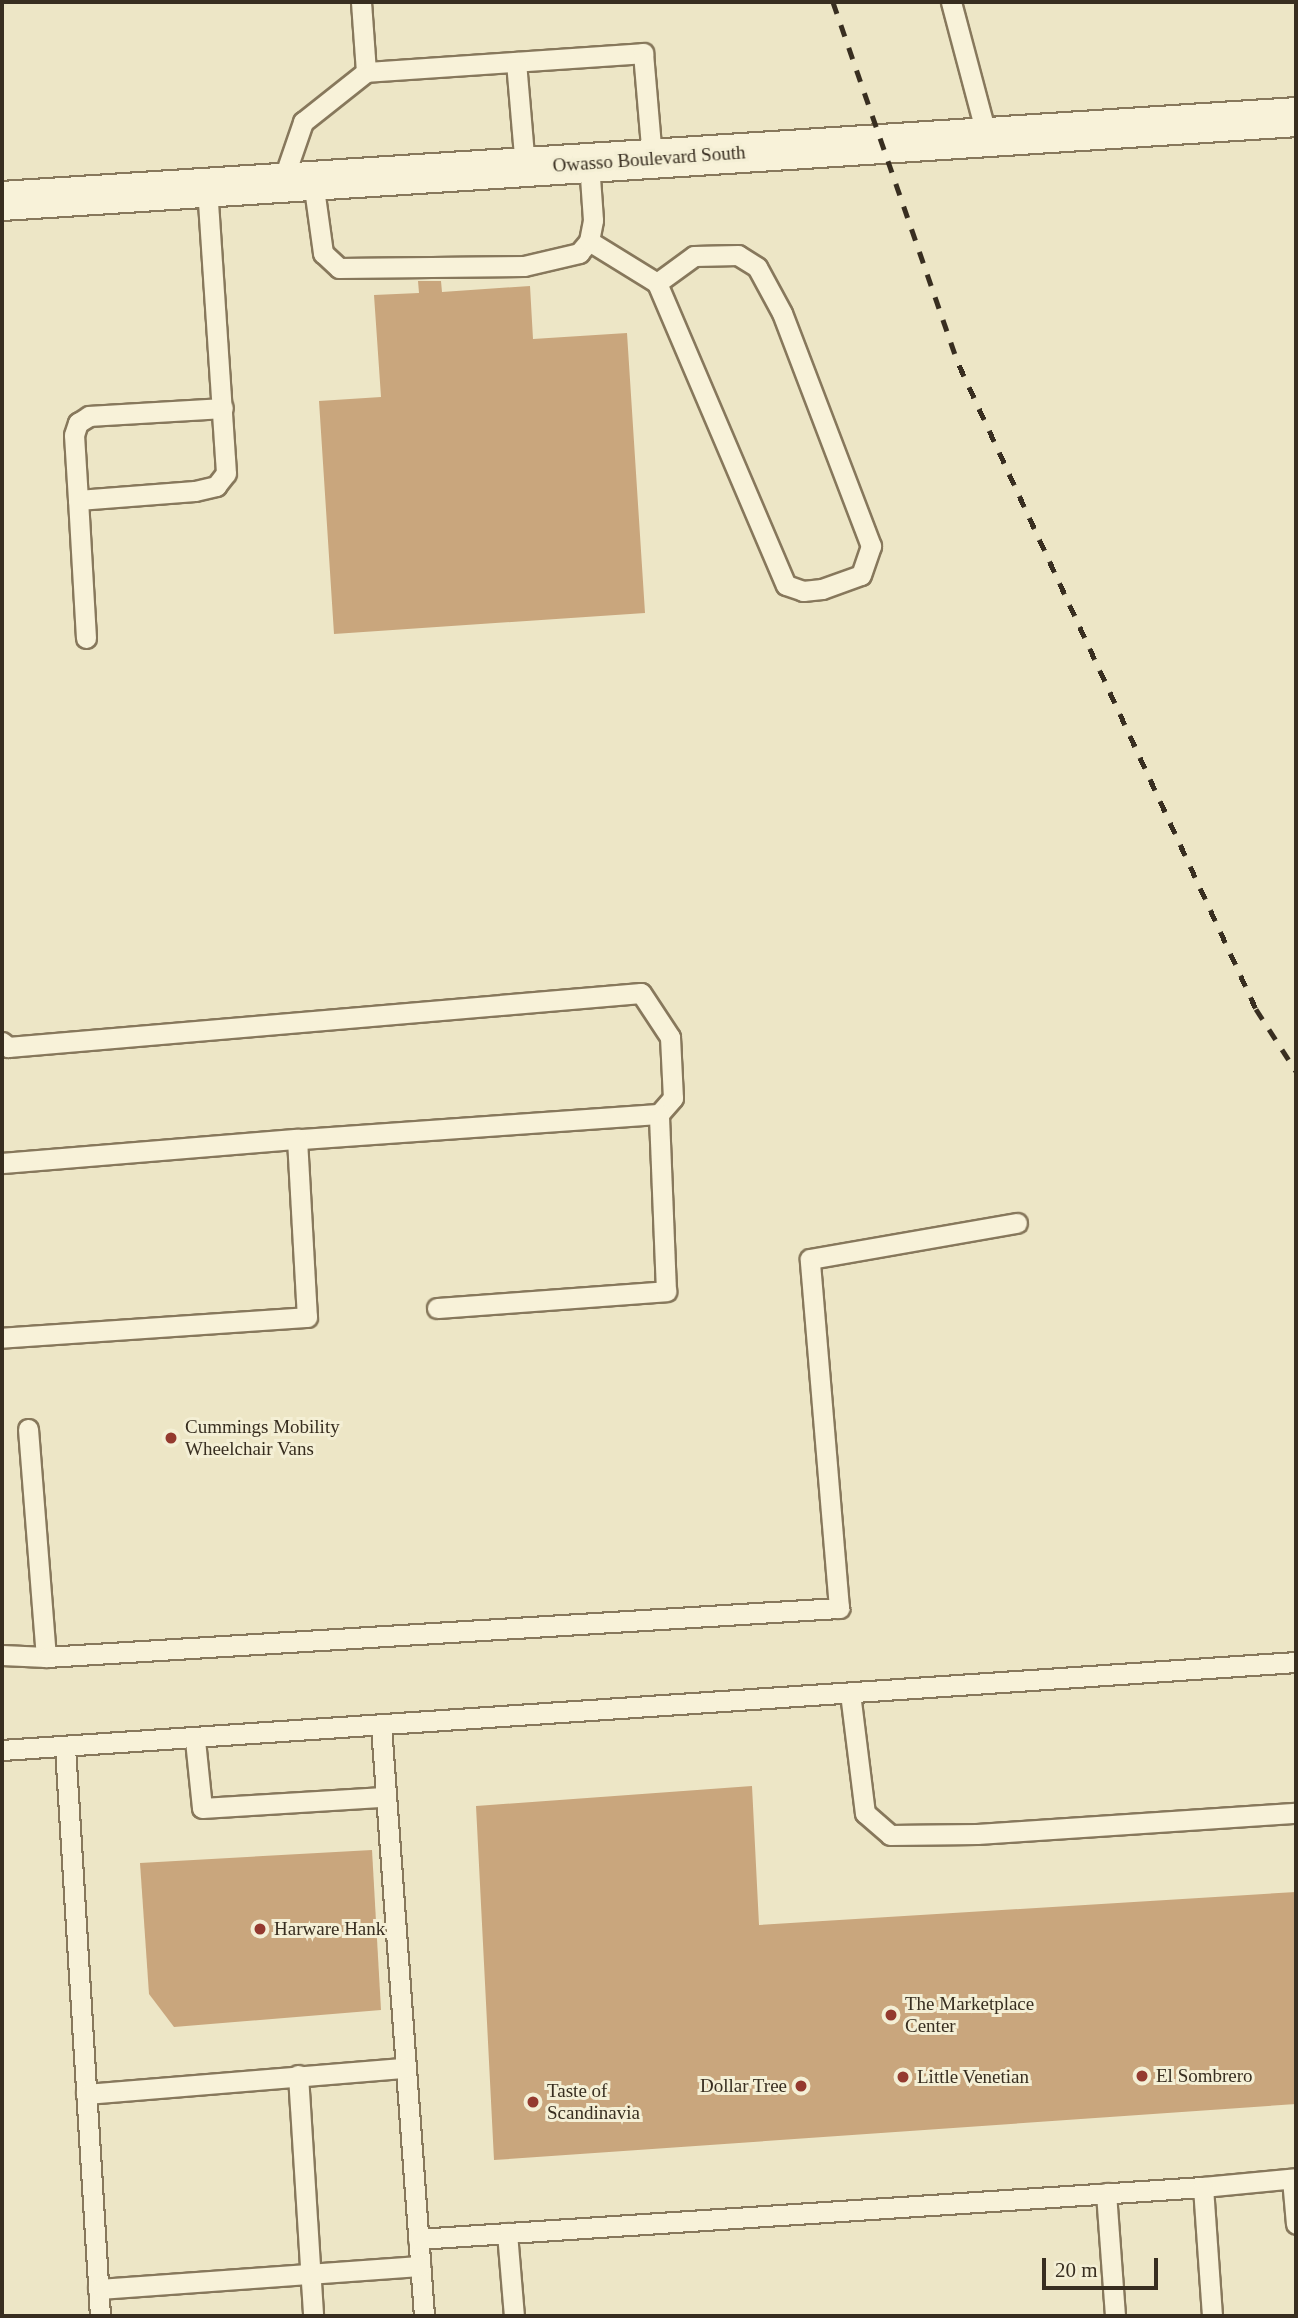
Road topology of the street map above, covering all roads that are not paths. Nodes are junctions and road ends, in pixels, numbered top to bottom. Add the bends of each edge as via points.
1 (361, 2) edge
2 (951, 2) edge
3 (516, 62) junction
4 (366, 72) junction
5 (1296, 117) edge
6 (987, 137) junction
7 (652, 159) junction
8 (589, 163) junction
9 (525, 167) junction
10 (298, 182) junction
11 (207, 187) junction
12 (2, 201) edge
13 (589, 241) junction
14 (657, 284) junction
15 (223, 408) junction
16 (78, 500) junction
17 (86, 638) dead end
18 (2, 1042) edge
19 (659, 1114) junction
20 (297, 1139) junction
21 (2, 1163) edge
22 (1017, 1223) dead end
23 (437, 1308) dead end
24 (2, 1338) edge
25 (28, 1429) dead end
26 (2, 1655) edge
27 (46, 1657) junction
28 (1296, 1662) edge
29 (850, 1693) junction
30 (381, 1726) junction
31 (195, 1740) junction
32 (65, 1747) junction
33 (2, 1750) edge
34 (384, 1797) junction
35 (1296, 1813) edge
36 (405, 2067) junction
37 (298, 2075) junction
38 (86, 2094) junction
39 (1294, 2179) edge
40 (1203, 2187) junction
41 (1106, 2193) junction
42 (1296, 2224) edge
43 (507, 2233) junction
44 (418, 2239) junction
45 (420, 2266) junction
46 (311, 2272) junction
47 (98, 2289) junction
48 (100, 2316) edge
49 (313, 2316) edge
50 (424, 2316) edge
51 (514, 2316) edge
52 (1115, 2316) edge
53 (1212, 2316) edge

1 - 4 lane
2 - 6 lane
3 - 4 lane
3 - 7 lane via 643,53
3 - 9 lane
4 - 10 lane via 303,122
5 - 6 street, Owasso Boulevard South
6 - 7 street, Owasso Boulevard South
7 - 8 street, Owasso Boulevard South
8 - 9 street, Owasso Boulevard South
8 - 13 lane via 593,220
9 - 10 street, Owasso Boulevard South
10 - 11 street, Owasso Boulevard South
10 - 13 lane via 323,253 339,268 524,266 579,253
11 - 12 street, Owasso Boulevard South
11 - 15 lane
13 - 14 lane
14 - 14 lane via 786,585 803,591 822,589 861,575 871,546 782,313 757,267 738,255 694,256
15 - 16 lane via 226,473 216,486
15 - 16 lane via 89,416 78,423 74,435
16 - 17 lane
18 - 19 lane via 22,1045 641,993 670,1037 673,1098
19 - 20 lane
19 - 23 lane via 666,1291
20 - 21 lane
20 - 24 lane via 307,1317
22 - 27 lane via 810,1259 839,1608
25 - 27 lane
26 - 27 lane
28 - 29 lane
29 - 30 lane
29 - 35 lane via 865,1813 890,1835 977,1834
30 - 31 lane
30 - 34 lane
31 - 32 lane
31 - 34 lane via 202,1808
32 - 33 lane
32 - 38 lane
34 - 36 lane
36 - 37 lane
36 - 44 lane
37 - 38 lane
37 - 46 lane
38 - 47 lane
39 - 40 lane
39 - 42 lane
40 - 41 lane
40 - 53 lane
41 - 43 lane
41 - 52 lane
43 - 44 lane
43 - 51 lane
44 - 45 lane
45 - 46 lane
45 - 50 lane
46 - 47 lane
46 - 49 lane
47 - 48 lane

